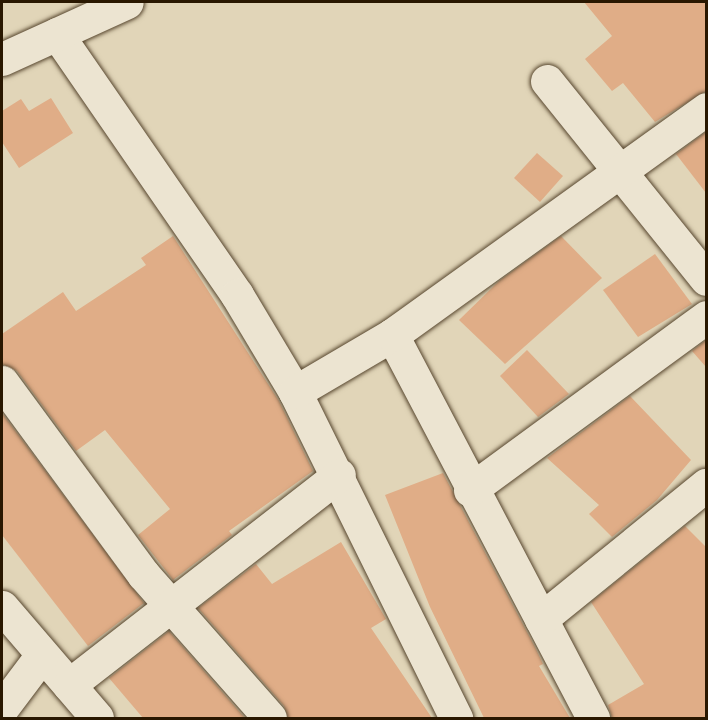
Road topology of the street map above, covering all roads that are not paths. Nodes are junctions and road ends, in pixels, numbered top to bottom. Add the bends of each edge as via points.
1 (127, 2) edge
2 (57, 34) junction
3 (2, 59) edge
4 (547, 81) dead end
5 (706, 109) edge
6 (622, 173) junction
7 (706, 279) edge
8 (706, 317) edge
9 (392, 335) junction
10 (2, 382) edge
11 (295, 392) junction
12 (339, 475) junction
13 (706, 485) edge
14 (470, 490) junction
15 (171, 606) junction
16 (2, 607) edge
17 (542, 619) junction
18 (42, 655) junction
19 (69, 685) junction
20 (2, 708) edge
21 (97, 718) edge
22 (270, 718) edge
23 (456, 718) edge
24 (592, 718) edge

1 - 2 street
2 - 3 street
2 - 11 street via 237,295
4 - 6 street
5 - 6 street
6 - 7 street
6 - 9 street
8 - 14 street
9 - 11 street
9 - 14 street
10 - 15 street
11 - 12 street
12 - 15 street
12 - 23 street
13 - 17 street
14 - 17 street
15 - 19 street
15 - 22 street
16 - 18 street
17 - 24 street
18 - 19 street
18 - 20 street
19 - 21 street

